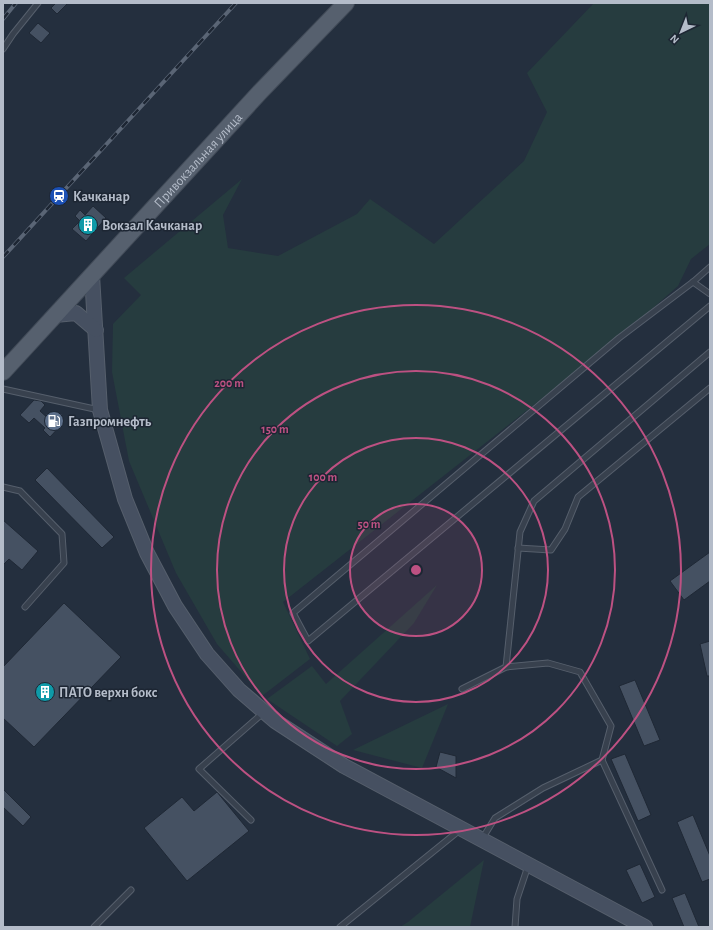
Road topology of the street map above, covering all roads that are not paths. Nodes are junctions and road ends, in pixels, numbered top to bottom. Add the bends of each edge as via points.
1 (38, 3) edge
2 (346, 3) edge
3 (3, 49) edge
4 (710, 267) edge
5 (92, 275) junction
6 (693, 282) junction
7 (710, 294) edge
8 (710, 306) edge
9 (55, 315) junction
10 (96, 330) junction
11 (710, 352) edge
12 (3, 372) edge
13 (710, 388) edge
14 (3, 389) edge
15 (100, 410) junction
16 (3, 487) edge
17 (518, 548) junction
18 (25, 607) dead end
19 (506, 667) junction
20 (462, 688) dead end
21 (264, 712) junction
22 (602, 760) junction
23 (252, 820) dead end
24 (461, 829) junction
25 (482, 840) junction
26 (528, 865) junction
27 (131, 890) dead end
28 (662, 890) dead end
29 (94, 927) edge
30 (340, 927) edge
31 (515, 927) edge
32 (645, 927) edge

1 - 3 lane
2 - 5 main road, Привокзальная улица via 260,92
4 - 6 lane
5 - 9 main road, Привокзальная улица
5 - 10 street
6 - 7 lane
6 - 8 lane via 619,338 293,613 308,641
9 - 10 street via 76,313
9 - 12 main road, Привокзальная улица
10 - 15 street
11 - 17 lane via 534,501 520,532
13 - 17 lane via 578,497 565,529 551,550
14 - 15 lane
15 - 21 street via 124,499 175,606 207,654 239,690
16 - 18 lane via 20,491 62,534 64,563
17 - 19 lane
19 - 20 lane
19 - 22 lane via 548,663 580,672 611,726
21 - 23 lane via 199,769
21 - 24 street via 275,722 344,766
22 - 25 lane via 544,788 495,818
22 - 28 lane
24 - 25 street
24 - 30 lane
25 - 26 street
26 - 31 lane via 517,899
26 - 32 street
27 - 29 lane

